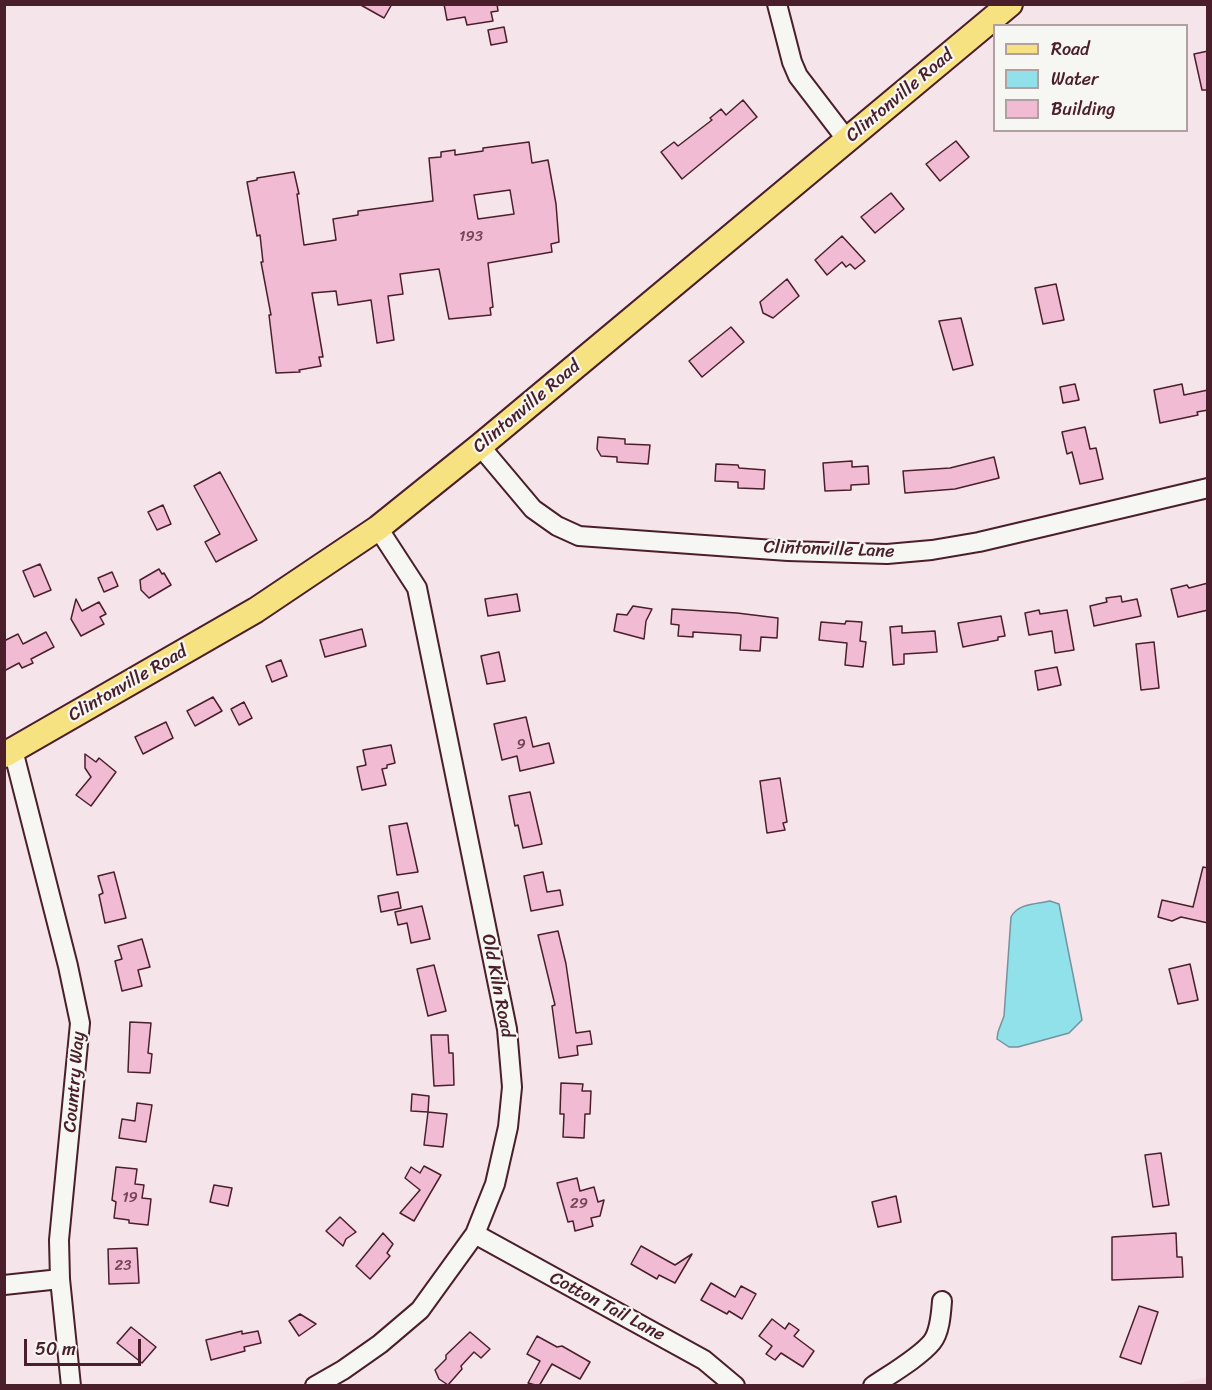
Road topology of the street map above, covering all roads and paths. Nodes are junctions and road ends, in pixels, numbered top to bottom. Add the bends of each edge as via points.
1 (777, 4) edge
2 (1010, 4) edge
3 (847, 140) junction
4 (480, 446) junction
5 (1208, 488) edge
6 (378, 528) junction
7 (9, 752) edge
8 (475, 1234) junction
9 (60, 1279) junction
10 (4, 1285) edge
11 (942, 1301) dead end
12 (71, 1386) edge
13 (315, 1386) edge
14 (735, 1386) edge
15 (873, 1386) edge

1 - 3 street via 798,76
2 - 3 main road, Clintonville Road
3 - 4 main road, Clintonville Road
4 - 5 street, Clintonville Lane via 533,509 579,536 788,550 887,554 932,550 1035,530
4 - 6 main road, Clintonville Road
6 - 7 main road, Clintonville Road via 256,610
6 - 8 street, Old Kiln Road via 417,588 507,1029 512,1087 508,1127 495,1184
7 - 9 street, Country Way via 80,1023 60,1240
8 - 13 street, Old Kiln Road via 420,1310 380,1344
8 - 14 street, Cotton Tail Lane via 704,1360
9 - 10 street
9 - 12 street, Country Way
11 - 15 street via 933,1342

